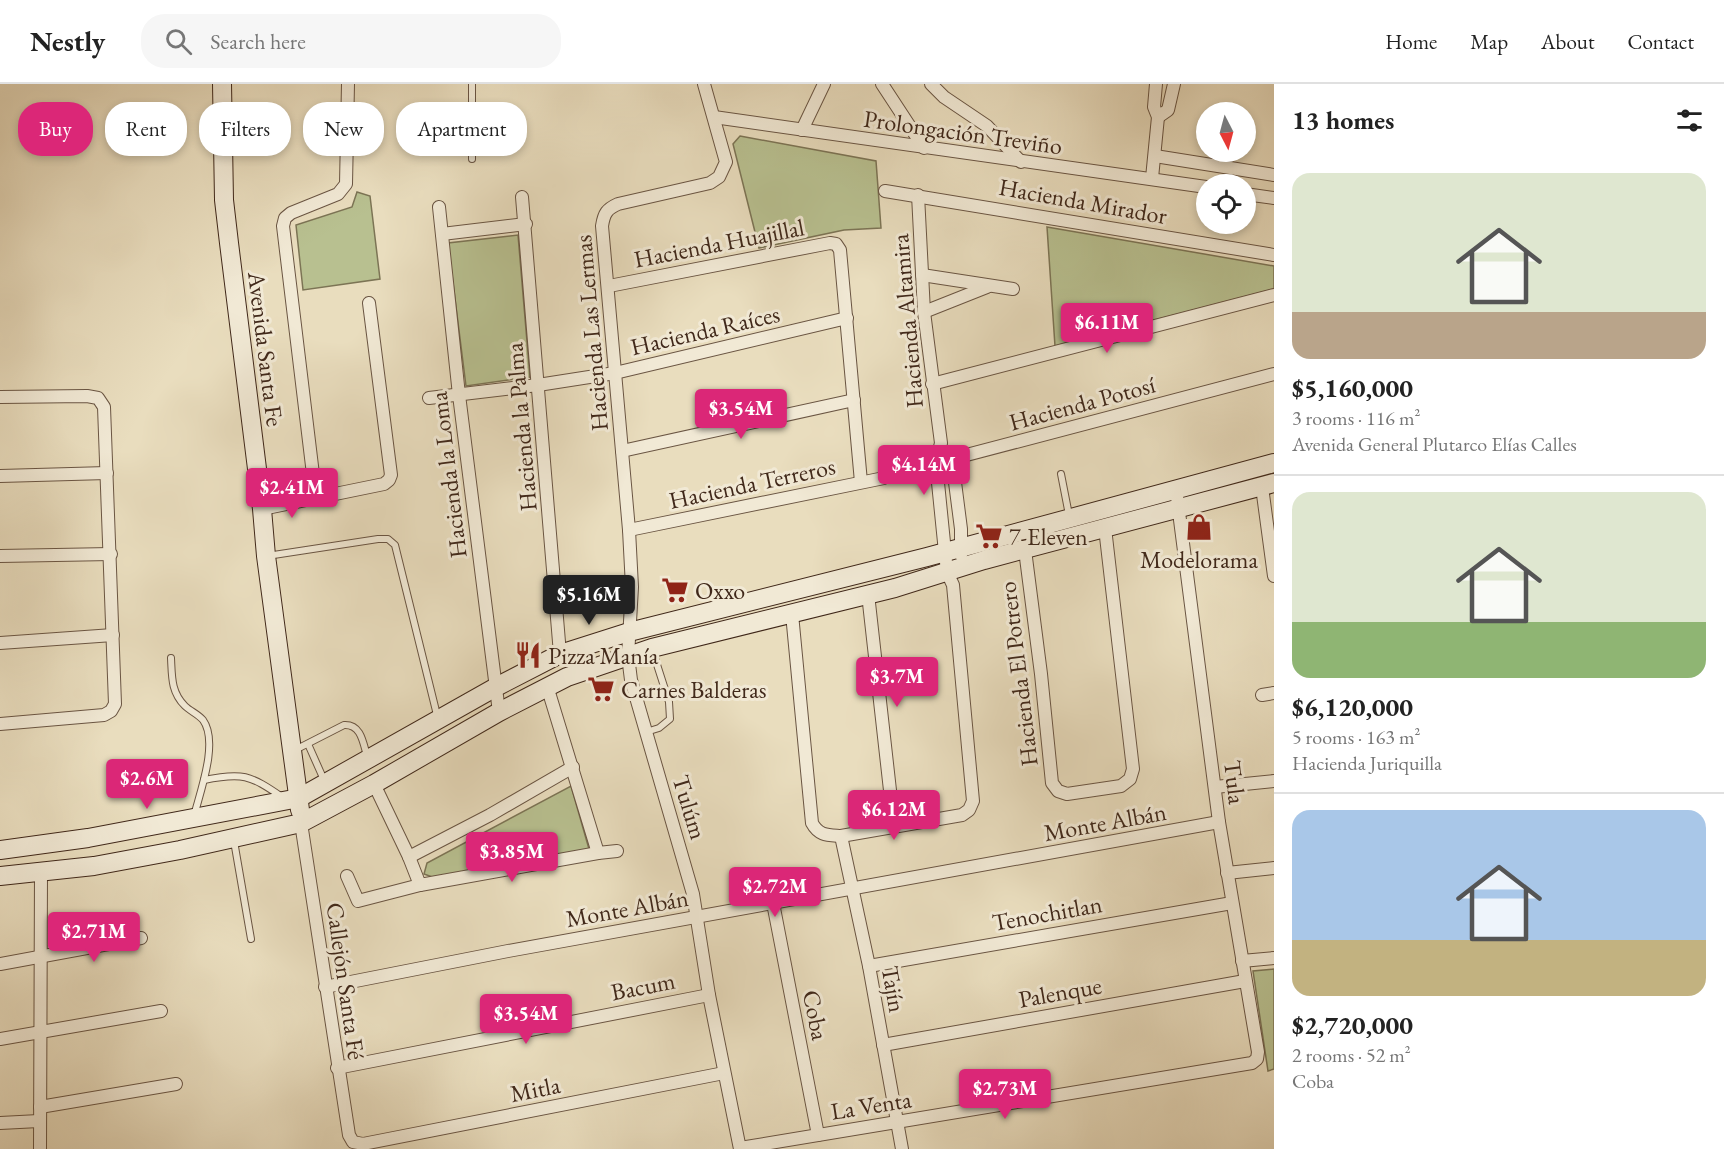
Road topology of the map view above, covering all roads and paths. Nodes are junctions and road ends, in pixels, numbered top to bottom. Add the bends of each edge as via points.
1 (222, 84) edge
2 (348, 84) edge
3 (472, 84) edge
4 (704, 84) edge
5 (824, 84) edge
6 (882, 84) edge
7 (931, 84) edge
8 (1156, 84) edge
9 (1174, 84) edge
10 (714, 117) junction
11 (1158, 117) junction
12 (802, 130) junction
13 (924, 147) junction
14 (1155, 156) junction
15 (472, 159) dead end
16 (1021, 162) junction
17 (1274, 175) edge
18 (1152, 178) junction
19 (1196, 185) edge
20 (885, 190) dead end
21 (918, 195) junction
22 (1256, 196) edge
23 (522, 197) dead end
24 (1274, 198) edge
25 (439, 207) dead end
26 (526, 224) junction
27 (442, 234) junction
28 (1274, 255) edge
29 (922, 275) junction
30 (609, 286) junction
31 (990, 286) junction
32 (1013, 289) dead end
33 (1274, 295) edge
34 (369, 303) dead end
35 (924, 312) junction
36 (847, 318) junction
37 (615, 373) junction
38 (1274, 374) edge
39 (933, 384) junction
40 (538, 385) junction
41 (459, 395) junction
42 (0, 398) edge
43 (429, 398) dead end
44 (854, 400) junction
45 (941, 443) junction
46 (622, 451) junction
47 (952, 459) junction
48 (936, 463) junction
49 (1274, 463) edge
50 (107, 473) junction
51 (1061, 474) dead end
52 (0, 476) edge
53 (884, 478) dead end
54 (861, 482) junction
55 (1268, 485) edge
56 (1176, 489) junction
57 (315, 494) junction
58 (261, 503) junction
59 (1178, 508) junction
60 (1070, 519) junction
61 (1105, 528) junction
62 (629, 530) junction
63 (953, 550) junction
64 (1025, 550) junction
65 (111, 554) junction
66 (0, 556) edge
67 (266, 556) junction
68 (889, 567) junction
69 (954, 575) junction
70 (1274, 576) edge
71 (895, 588) junction
72 (868, 594) junction
73 (792, 614) junction
74 (629, 632) junction
75 (113, 635) junction
76 (0, 643) edge
77 (652, 648) junction
78 (560, 654) junction
79 (628, 656) junction
80 (171, 658) dead end
81 (547, 686) junction
82 (496, 687) junction
83 (499, 712) junction
84 (438, 719) junction
85 (0, 723) edge
86 (646, 732) junction
87 (301, 748) junction
88 (368, 759) junction
89 (573, 767) junction
90 (204, 780) junction
91 (1274, 781) edge
92 (326, 783) junction
93 (374, 784) junction
94 (1215, 787) junction
95 (293, 800) junction
96 (193, 819) junction
97 (1219, 822) junction
98 (174, 823) junction
99 (301, 823) junction
100 (894, 826) junction
101 (841, 836) junction
102 (234, 837) junction
103 (0, 850) edge
104 (180, 850) junction
105 (617, 851) dead end
106 (598, 852) junction
107 (409, 857) junction
108 (1274, 868) edge
109 (41, 872) junction
110 (1227, 873) junction
111 (0, 876) edge
112 (347, 876) dead end
113 (420, 885) junction
114 (852, 890) junction
115 (773, 903) junction
116 (1232, 903) junction
117 (697, 917) junction
118 (141, 938) dead end
119 (251, 939) dead end
120 (41, 958) junction
121 (1274, 958) edge
122 (1242, 961) junction
123 (0, 964) edge
124 (869, 966) junction
125 (1245, 981) junction
126 (325, 987) junction
127 (709, 995) junction
128 (161, 1011) dead end
129 (42, 1032) junction
130 (0, 1039) edge
131 (883, 1045) junction
132 (1257, 1059) joint
133 (337, 1068) junction
134 (724, 1073) junction
135 (176, 1084) dead end
136 (40, 1107) junction
137 (39, 1121) junction
138 (0, 1123) edge
139 (897, 1123) junction
140 (818, 1135) junction
141 (353, 1142) joint
142 (740, 1148) edge
143 (40, 1149) edge
144 (902, 1149) edge

1 - 58 street, Avenida Santa Fe via 224,200
2 - 57 street via 344,190 291,213 283,226
3 - 15 lane
4 - 10 street, Hacienda Las Lermas
5 - 12 street
6 - 13 street
7 - 16 street via 987,126
8 - 11 street via 1154,107
9 - 11 street via 1168,110
10 - 12 street, Prolongación Treviño
10 - 30 street, Hacienda Las Lermas via 726,162 719,177 710,183 618,204 603,215
11 - 14 street
12 - 13 street, Prolongación Treviño
13 - 16 street, Prolongación Treviño
14 - 17 street
14 - 18 street
16 - 18 street, Prolongación Treviño
18 - 19 street, Prolongación Treviño
20 - 21 street, Hacienda Mirador
21 - 28 street, Hacienda Mirador
21 - 29 street, Hacienda Altamira
22 - 24 street
23 - 26 street, Hacienda la Palma
25 - 27 street, Hacienda la Loma
26 - 27 street
26 - 40 street, Hacienda la Palma
27 - 41 street, Hacienda la Loma
29 - 31 street
29 - 35 street, Hacienda Altamira
30 - 36 street, Hacienda Huajillal via 830,243 840,249
30 - 37 street, Hacienda Las Lermas
31 - 32 street
31 - 35 street
33 - 39 street
34 - 57 street via 391,475 384,484
35 - 39 street, Hacienda Altamira
36 - 37 street, Hacienda Raíces
36 - 44 street
37 - 40 street, Hacienda Raíces
37 - 46 street, Hacienda Las Lermas
38 - 47 street, Hacienda Potosí
39 - 45 street, Hacienda Altamira
40 - 41 street, Hacienda Raíces
40 - 78 street, Hacienda la Palma
41 - 43 street, Hacienda Raíces
41 - 82 street, Hacienda la Loma
42 - 50 street via 98,398 104,407
44 - 46 street
44 - 54 street
45 - 47 street, Hacienda Altamira
45 - 48 street, Hacienda Altamira
46 - 62 street, Hacienda Las Lermas
47 - 48 street, Hacienda Potosí
47 - 63 street, Hacienda Altamira
48 - 63 street, Hacienda Altamira
49 - 56 street
50 - 52 street
50 - 65 street
51 - 60 lane
53 - 54 street, Hacienda Terreros
54 - 62 street, Hacienda Terreros
55 - 59 street
55 - 70 street
56 - 59 street, Tula
56 - 60 street
57 - 58 street
58 - 67 street, Avenida Santa Fe
59 - 61 street
59 - 94 street, Tula
60 - 63 street
61 - 64 street
61 - 64 street, Hacienda El Potrero via 1133,769 1130,780 1121,786 1067,794 1052,783
62 - 74 street, Hacienda Las Lermas
63 - 68 street
63 - 69 street
64 - 69 street
65 - 66 street
65 - 75 street
67 - 84 lane via 378,539 388,539 395,545
67 - 87 street, Avenida Santa Fe
68 - 71 street
68 - 74 street
69 - 71 street
69 - 100 street via 973,801 962,815
71 - 72 street
72 - 73 street
72 - 100 street
73 - 77 street
73 - 101 street via 812,823 823,835
74 - 78 street
74 - 79 street, Hacienda Las Lermas
75 - 76 street
75 - 85 street via 115,704 111,711 104,715
77 - 79 street
77 - 86 lane via 669,702 670,719
78 - 82 street
79 - 81 street
79 - 86 street, Tulúm
80 - 90 lane via 172,685 177,698 206,726 210,747
81 - 83 street
81 - 89 street
82 - 83 street, Hacienda la Loma
82 - 84 street
83 - 93 street
84 - 88 street
86 - 117 street, Tulúm
87 - 88 lane via 350,725 361,735
87 - 92 lane
87 - 95 street, Avenida Santa Fe
88 - 92 street
89 - 106 street
89 - 107 street
90 - 95 lane via 242,776
90 - 96 lane
91 - 94 street
92 - 95 street
93 - 99 street
93 - 107 street
94 - 97 street, Tula
95 - 96 street
95 - 99 street, Avenida Santa Fe
96 - 98 street
97 - 110 street, Tula
97 - 114 street, Monte Albán
98 - 103 street
98 - 104 street
99 - 102 street
99 - 126 street, Callejón Santa Fé
100 - 101 street
101 - 114 street, Tajín
102 - 104 street
102 - 119 lane
104 - 109 street
105 - 106 street
106 - 113 street
107 - 113 street
108 - 110 street
109 - 111 street
109 - 120 street
110 - 116 street, Tula
112 - 113 street via 358,901
114 - 115 street, Monte Albán
114 - 124 street, Tajín
115 - 117 street, Monte Albán
115 - 140 street, Coba
116 - 122 street, Tula
116 - 124 street, Tenochitlan
117 - 126 street, Monte Albán
117 - 127 street, Tulúm
118 - 120 street
120 - 123 street
120 - 129 street
121 - 122 street
122 - 125 street, Tula
124 - 131 street, Tajín
125 - 131 street, Palenque
125 - 132 street, Tula
126 - 133 street, Callejón Santa Fé
127 - 133 street, Bacum
127 - 134 street, Tulúm
128 - 129 street
129 - 130 street
129 - 136 street
131 - 139 street, Tajín
132 - 139 street, La Venta via 1252,1063
133 - 141 street, Callejón Santa Fé
134 - 141 street, Mitla via 363,1144
134 - 142 street, Tulúm
135 - 136 street
136 - 137 street
137 - 138 street
137 - 143 street
139 - 140 street, La Venta
139 - 144 street, Tajín
140 - 142 street, La Venta

